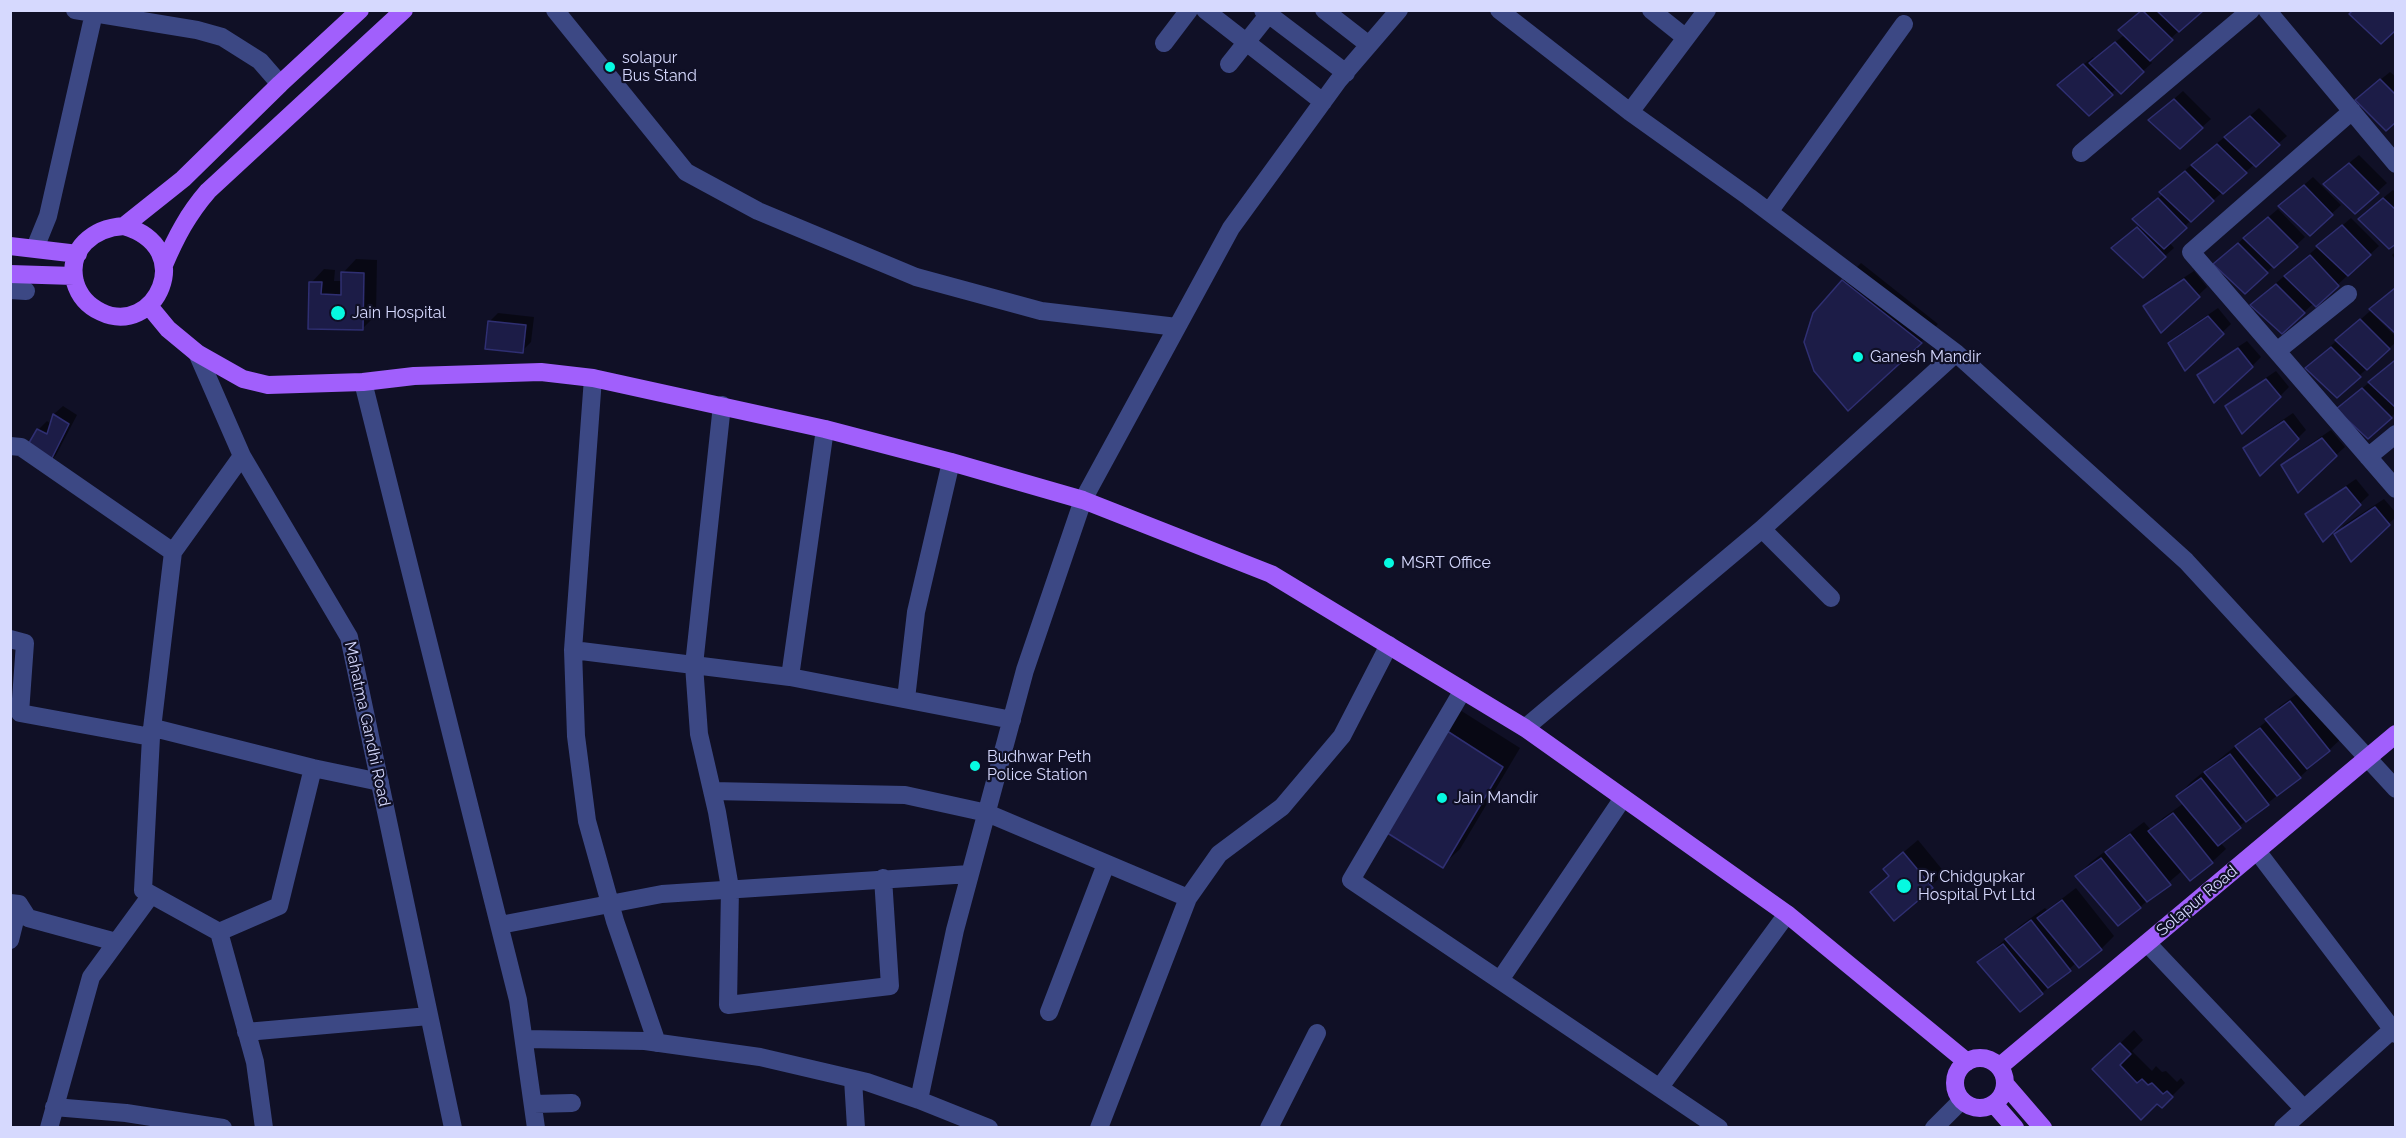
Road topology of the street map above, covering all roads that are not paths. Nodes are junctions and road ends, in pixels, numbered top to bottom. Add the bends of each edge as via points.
1 (75, 10) edge
2 (360, 10) edge
3 (404, 10) edge
4 (555, 10) edge
5 (1188, 10) edge
6 (1205, 10) edge
7 (1324, 10) edge
8 (1399, 10) edge
9 (1499, 10) edge
10 (1651, 10) edge
11 (1707, 10) edge
12 (2252, 10) edge
13 (2267, 10) edge
14 (1268, 12) edge
15 (94, 14) junction
16 (1904, 24) dead end
17 (1686, 38) junction
18 (1164, 43) dead end
19 (1246, 43) junction
20 (1369, 45) junction
21 (1229, 64) dead end
22 (1346, 73) junction
23 (280, 84) junction
24 (1323, 102) junction
25 (2352, 111) junction
26 (1630, 112) junction
27 (2081, 153) dead end
28 (2396, 164) edge
29 (1769, 212) junction
30 (124, 226) junction
31 (10, 246) edge
32 (35, 248) junction
33 (78, 254) junction
34 (164, 265) junction
35 (10, 274) edge
36 (74, 276) junction
37 (2348, 294) dead end
38 (149, 306) junction
39 (1177, 327) junction
40 (2277, 351) junction
41 (196, 353) junction
42 (1956, 353) junction
43 (593, 378) junction
44 (363, 382) junction
45 (722, 405) junction
46 (825, 429) junction
47 (2396, 434) edge
48 (10, 446) edge
49 (242, 456) junction
50 (2368, 457) junction
51 (951, 462) junction
52 (2396, 489) edge
53 (1083, 500) junction
54 (1762, 529) junction
55 (173, 552) junction
56 (1832, 598) dead end
57 (10, 639) edge
58 (1389, 645) junction
59 (573, 650) junction
60 (694, 665) junction
61 (790, 677) junction
62 (1463, 690) junction
63 (906, 699) junction
64 (1012, 720) junction
65 (1525, 728) junction
66 (153, 733) junction
67 (2396, 734) edge
68 (2367, 758) junction
69 (313, 768) junction
70 (380, 782) junction
71 (2396, 789) edge
72 (712, 791) junction
73 (1623, 798) junction
74 (987, 813) junction
75 (2257, 851) junction
76 (1106, 864) junction
77 (970, 873) junction
78 (883, 878) junction
79 (730, 888) junction
80 (151, 894) junction
81 (1188, 898) junction
82 (15, 904) edge
83 (610, 904) junction
84 (1787, 914) junction
85 (500, 925) junction
86 (219, 932) junction
87 (10, 940) edge
88 (116, 942) junction
89 (2147, 943) junction
90 (1500, 980) junction
91 (1049, 1012) dead end
92 (429, 1016) junction
93 (246, 1032) junction
94 (2394, 1032) edge
95 (1317, 1033) dead end
96 (525, 1039) junction
97 (657, 1042) junction
98 (1967, 1062) junction
99 (2002, 1076) junction
100 (853, 1079) junction
101 (1660, 1087) junction
102 (919, 1100) junction
103 (1962, 1100) junction
104 (572, 1102) dead end
105 (534, 1104) junction
106 (1994, 1104) junction
107 (54, 1107) junction
108 (2304, 1109) junction
109 (49, 1128) edge
110 (223, 1128) edge
111 (264, 1128) edge
112 (453, 1128) edge
113 (536, 1128) edge
114 (856, 1128) edge
115 (989, 1128) edge
116 (1099, 1128) edge
117 (1269, 1128) edge
118 (1719, 1128) edge
119 (1934, 1128) edge
120 (2015, 1128) edge
121 (2043, 1128) edge
122 (2283, 1128) edge

1 - 15 street
2 - 23 main road
3 - 34 main road via 208,191 177,233
4 - 39 street via 687,172 758,211 916,277 1041,311
5 - 18 street
6 - 19 street
7 - 20 street
8 - 20 street
9 - 26 street
10 - 17 street
11 - 17 street
12 - 27 street
13 - 25 street
14 - 19 street
14 - 22 street
15 - 23 street via 222,37 260,61
15 - 32 street via 48,216
16 - 29 street
17 - 26 street
19 - 21 street
19 - 24 street
20 - 22 street
22 - 24 street
23 - 30 main road via 183,179
24 - 39 street via 1231,228
25 - 28 street
25 - 40 street via 2191,252
26 - 29 street
29 - 42 street
30 - 33 main road via 95,232
30 - 34 main road via 151,239 160,250
31 - 32 main road
32 - 33 main road
33 - 36 main road via 72,267
34 - 38 main road via 159,294
35 - 36 main road
36 - 38 main road via 83,298 93,309 107,315 136,314
37 - 40 street
38 - 41 main road
39 - 53 street
40 - 50 street
41 - 44 main road via 243,379 268,385
41 - 49 street, Mahatma Gandhi Road
42 - 54 street
42 - 68 street via 2186,561
43 - 44 main road via 541,372 414,376
43 - 45 main road
43 - 59 street
44 - 85 street
45 - 46 main road
45 - 60 street
46 - 51 main road
46 - 61 street
47 - 50 street
48 - 55 street via 21,447
49 - 55 street
49 - 70 street, Mahatma Gandhi Road via 349,637
50 - 52 street
51 - 53 main road
51 - 63 street via 916,612
53 - 58 main road via 1271,574
53 - 64 street
54 - 56 street
54 - 65 street
55 - 66 street
57 - 66 street via 25,643 20,713
58 - 62 main road
58 - 81 street via 1342,736 1282,807 1220,854
59 - 60 street
59 - 83 street via 576,736 587,821
60 - 61 street
60 - 72 street via 699,734
61 - 63 street
62 - 65 main road
62 - 90 street via 1351,880
63 - 64 street
64 - 74 street
65 - 73 main road
66 - 69 street
66 - 80 street via 143,890
67 - 68 main road, Solapur Road
68 - 71 street
68 - 75 main road, Solapur Road
69 - 70 street
69 - 86 street via 279,906
70 - 92 street, Mahatma Gandhi Road
72 - 74 street via 905,795
72 - 79 street
73 - 84 main road
73 - 90 street
74 - 76 street
74 - 77 street
75 - 89 main road, Solapur Road
75 - 94 street
76 - 81 street
76 - 91 street
77 - 78 street
77 - 102 street
78 - 79 street
78 - 79 street via 890,986 728,1005
79 - 83 street via 662,894
80 - 86 street
80 - 88 street
81 - 116 street
82 - 87 street
82 - 88 street via 27,918
83 - 85 street
83 - 97 street
84 - 98 main road
84 - 101 street
85 - 96 street
86 - 93 street
88 - 107 street via 91,977
89 - 99 main road, Solapur Road
89 - 108 street
90 - 101 street
92 - 93 street
92 - 112 street, Mahatma Gandhi Road
93 - 111 street via 255,1062
94 - 108 street
95 - 117 street
96 - 97 street
96 - 105 street
97 - 100 street via 760,1057
98 - 99 main road via 1987,1059
98 - 103 main road via 1957,1075 1957,1093
99 - 106 main road via 2002,1095
99 - 121 main road
100 - 102 street
100 - 114 street
101 - 118 street
102 - 115 street
103 - 106 main road via 1973,1107
103 - 119 street
104 - 105 street
105 - 113 street
106 - 120 main road
107 - 109 street
107 - 110 street
108 - 122 street

